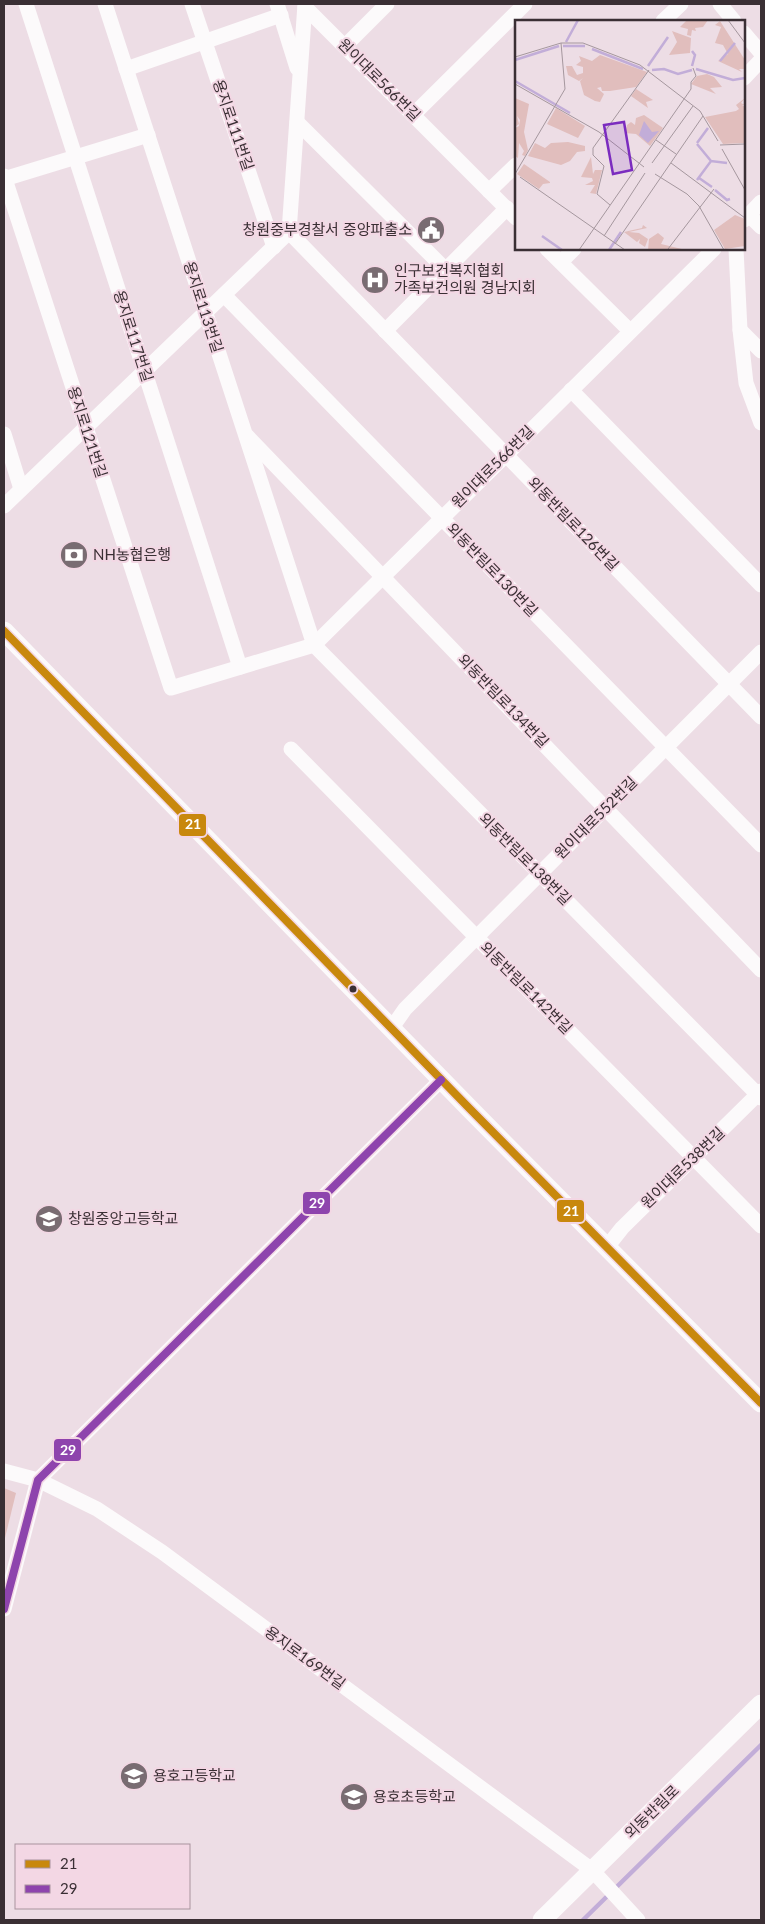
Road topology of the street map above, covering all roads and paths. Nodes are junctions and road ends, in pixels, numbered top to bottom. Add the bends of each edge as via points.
1 (26, 4) edge
2 (105, 4) edge
3 (192, 4) edge
4 (387, 4) edge
5 (525, 4) edge
6 (681, 4) edge
7 (720, 4) edge
8 (305, 5) edge
9 (279, 9) edge
10 (664, 20) edge
11 (733, 20) edge
12 (745, 33) edge
13 (205, 42) junction
14 (345, 46) junction
15 (761, 54) edge
16 (761, 60) edge
17 (126, 69) junction
18 (745, 77) edge
19 (300, 79) junction
20 (413, 114) junction
21 (297, 122) junction
22 (148, 135) junction
23 (75, 157) junction
24 (515, 165) edge
25 (4, 178) edge
26 (489, 191) junction
27 (761, 202) edge
28 (512, 213) edge
29 (746, 217) edge
30 (761, 228) edge
31 (289, 232) junction
32 (274, 247) junction
33 (548, 250) edge
34 (573, 250) edge
35 (713, 250) edge
36 (736, 250) edge
37 (561, 262) junction
38 (446, 270) junction
39 (224, 294) junction
40 (205, 312) junction
41 (740, 330) junction
42 (385, 331) junction
43 (630, 332) junction
44 (761, 351) edge
45 (144, 371) junction
46 (571, 390) junction
47 (761, 423) edge
48 (85, 428) junction
49 (244, 433) junction
50 (4, 434) edge
51 (506, 455) junction
52 (21, 489) junction
53 (4, 506) edge
54 (442, 518) junction
55 (383, 577) junction
56 (761, 585) edge
57 (302, 611) joint
58 (4, 632) edge
59 (314, 645) junction
60 (761, 652) edge
61 (240, 667) junction
62 (729, 684) junction
63 (761, 716) edge
64 (666, 747) junction
65 (291, 750) dead end
66 (606, 808) junction
67 (761, 845) edge
68 (540, 874) junction
69 (476, 938) junction
70 (761, 970) edge
71 (392, 1029) junction
72 (441, 1080) junction
73 (760, 1094) edge
74 (694, 1158) junction
75 (761, 1226) edge
76 (607, 1247) junction
77 (761, 1403) edge
78 (4, 1471) edge
79 (38, 1480) junction
80 (4, 1608) edge
81 (761, 1704) edge
82 (597, 1876) junction
83 (542, 1920) edge
84 (638, 1920) edge

1 - 23 street, 용지로117번길
2 - 17 street, 용지로113번길
3 - 13 street, 용지로111번길
4 - 14 street
5 - 20 street
6 - 10 street
7 - 11 street
8 - 14 street, 원이대로566번길
8 - 19 street
9 - 13 street
9 - 19 street
12 - 15 street
13 - 17 street
13 - 32 street, 용지로111번길
14 - 20 street, 원이대로566번길
16 - 18 street
17 - 22 street, 용지로113번길
19 - 21 street
20 - 26 street, 원이대로566번길
21 - 31 street
21 - 38 street
22 - 23 street
22 - 40 street, 용지로113번길
23 - 25 street
23 - 45 street, 용지로117번길
24 - 26 street
25 - 48 street, 용지로121번길
26 - 28 street, 원이대로566번길
27 - 29 street
28 - 38 street
29 - 30 street
31 - 32 street
31 - 42 street, 외동반림로126번길
32 - 39 street
33 - 37 street
34 - 37 street
35 - 43 street, 원이대로566번길
36 - 41 street
37 - 43 street
38 - 42 street
39 - 40 street
39 - 54 street, 외동반림로130번길
40 - 45 street
40 - 49 street, 용지로113번길
41 - 44 street
41 - 47 street via 746,383
42 - 51 street, 외동반림로126번길
43 - 46 street, 원이대로566번길
45 - 48 street
45 - 61 street, 용지로117번길
46 - 51 street, 원이대로566번길
46 - 56 street
48 - 52 street
48 - 61 street, 용지로121번길 via 171,688
49 - 55 street, 외동반림로134번길
49 - 57 street, 용지로113번길
50 - 52 street
51 - 54 street, 원이대로566번길
51 - 62 street, 외동반림로126번길
52 - 53 street
54 - 55 street, 원이대로566번길
54 - 64 street, 외동반림로130번길
55 - 59 street, 원이대로566번길
55 - 66 street, 외동반림로134번길
57 - 59 street, 외동반림로138번길
58 - 71 main road
59 - 61 street
59 - 68 street, 외동반림로138번길
60 - 62 street, 원이대로552번길
62 - 63 street, 외동반림로126번길
62 - 64 street, 원이대로552번길
64 - 66 street, 원이대로552번길
64 - 67 street, 외동반림로130번길
65 - 69 street, 외동반림로142번길
66 - 68 street, 원이대로552번길
66 - 70 street, 외동반림로134번길
68 - 69 street, 원이대로552번길
68 - 73 street, 외동반림로138번길
69 - 71 street, 원이대로552번길 via 405,1009
69 - 74 street, 외동반림로142번길
71 - 72 main road
72 - 76 main road
72 - 79 street
73 - 74 street, 원이대로538번길
74 - 75 street, 외동반림로142번길
74 - 76 street, 원이대로538번길 via 622,1228
76 - 77 main road
78 - 79 street, 용지로169번길
79 - 80 street
79 - 82 street, 용지로169번길 via 96,1509 162,1552
81 - 82 main road, 외동반림로
82 - 83 main road, 외동반림로
82 - 84 street, 용지로169번길

